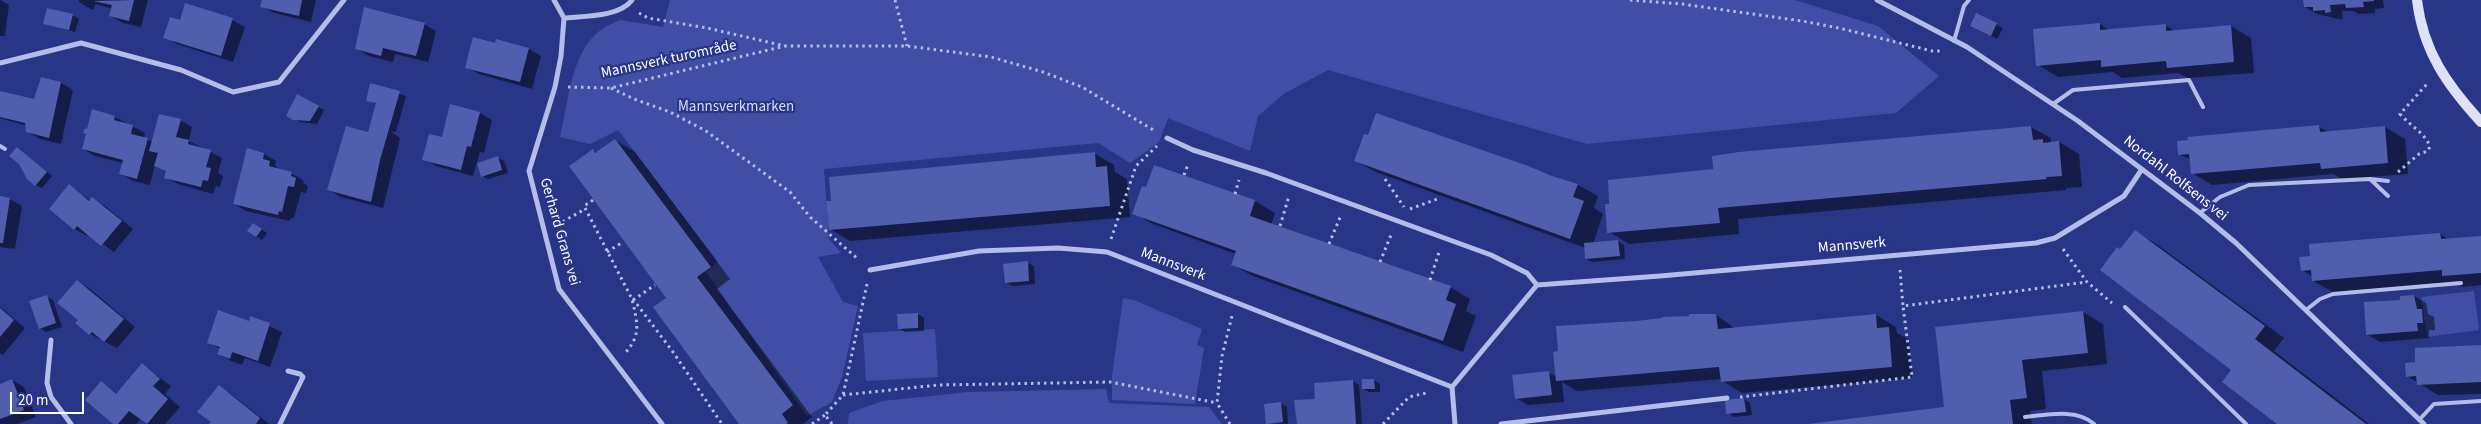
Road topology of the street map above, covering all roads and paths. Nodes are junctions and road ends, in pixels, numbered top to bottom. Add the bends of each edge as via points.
1 (344, 0) edge
2 (554, 0) edge
3 (632, 0) edge
4 (895, 0) edge
5 (1630, 0) edge
6 (1877, 0) edge
7 (1969, 0) edge
8 (2417, 0) edge
9 (628, 6) junction
10 (564, 18) junction
11 (1954, 41) junction
12 (785, 46) junction
13 (907, 46) junction
14 (1967, 47) junction
15 (0, 63) edge
16 (2427, 84) dead end
17 (555, 87) junction
18 (611, 88) junction
19 (2053, 104) junction
20 (2203, 107) dead end
21 (2481, 122) edge
22 (1167, 138) junction
23 (0, 146) edge
24 (5, 149) dead end
25 (2142, 169) junction
26 (1385, 179) dead end
27 (2370, 179) junction
28 (2388, 181) joint
29 (1293, 183) junction
30 (2388, 196) dead end
31 (1440, 198) dead end
32 (593, 200) dead end
33 (1346, 203) junction
34 (585, 209) junction
35 (1406, 210) junction
36 (2200, 213) junction
37 (1396, 221) junction
38 (560, 224) dead end
39 (1280, 226) dead end
40 (1419, 229) junction
41 (1443, 238) junction
42 (2055, 238) junction
43 (623, 242) dead end
44 (1329, 244) dead end
45 (607, 252) junction
46 (1107, 252) junction
47 (1898, 254) junction
48 (1380, 262) dead end
49 (870, 270) junction
50 (1430, 280) dead end
51 (2088, 282) junction
52 (2460, 284) dead end
53 (655, 285) dead end
54 (1537, 285) junction
55 (632, 299) junction
56 (1235, 303) junction
57 (1904, 306) junction
58 (2126, 307) joint
59 (2306, 310) junction
60 (51, 340) dead end
61 (615, 362) junction
62 (288, 371) dead end
63 (1452, 387) junction
64 (843, 395) junction
65 (1727, 398) joint
66 (2481, 400) edge
67 (1217, 403) junction
68 (825, 415) junction
69 (2025, 417) dead end
70 (2421, 422) edge
71 (71, 424) edge
72 (280, 424) edge
73 (662, 424) edge
74 (722, 424) edge
75 (812, 424) edge
76 (832, 424) edge
77 (1230, 424) edge
78 (1383, 424) edge
79 (1455, 424) edge
80 (1501, 424) edge
81 (2094, 424) edge
82 (2246, 424) edge

1 - 15 street via 279,82 233,92 181,70 81,43
2 - 10 street
3 - 9 street
4 - 13 path
5 - 14 path via 1802,21 1932,51
6 - 11 street, Nordahl Rolfsens vei
7 - 11 lane via 1964,6
8 - 21 street via 2426,40 2440,72
9 - 10 street via 610,12
9 - 12 path via 648,18
10 - 17 street, Gerhard Grans vei
11 - 14 street, Nordahl Rolfsens vei
12 - 13 path
12 - 18 path, Mannsverk turområde
13 - 22 path via 991,57 1043,72 1082,87
14 - 19 street, Nordahl Rolfsens vei
16 - 28 path via 2400,114 2424,135 2430,146 2428,151
17 - 18 path, Mannsverk turområde
17 - 61 street, Gerhard Grans vei via 529,171 559,289
18 - 49 path via 706,130 790,192 816,223
19 - 20 lane via 2073,90 2189,80
19 - 25 street, Nordahl Rolfsens vei
22 - 29 street via 1192,150
22 - 46 path via 1136,166
23 - 24 lane
25 - 36 street, Nordahl Rolfsens vei
25 - 42 street, Mannsverk via 2124,196
26 - 35 path
27 - 28 lane
27 - 30 lane
27 - 36 lane via 2248,185 2220,197
29 - 33 street
29 - 39 path
31 - 35 path
32 - 34 path via 584,206
33 - 37 street
33 - 44 path
34 - 38 path
34 - 45 path
35 - 40 path
36 - 59 street, Nordahl Rolfsens vei
37 - 40 street
37 - 48 path
40 - 41 street
41 - 50 path
41 - 54 street via 1507,262 1527,273
42 - 47 street, Mannsverk via 2036,243
42 - 51 path
43 - 45 path
45 - 55 path
46 - 49 street, Mannsverk via 1058,248 979,251
46 - 56 street, Mannsverk
47 - 54 street, Mannsverk
47 - 57 path
49 - 64 path
51 - 57 path
51 - 58 path via 2117,308
52 - 59 lane via 2333,294
53 - 55 path
54 - 63 street
55 - 61 path via 636,340
55 - 74 path
56 - 63 street, Mannsverk
56 - 67 path via 1222,356
57 - 65 path via 1912,377
58 - 82 lane
59 - 70 street, Nordahl Rolfsens vei
60 - 71 street via 47,383 51,397
61 - 73 street, Gerhard Grans vei
62 - 72 street via 303,377
63 - 78 path via 1409,397
63 - 79 street
64 - 67 path via 938,385 1110,382
64 - 68 path
65 - 80 street
66 - 70 lane via 2434,404
67 - 77 path
68 - 75 path
68 - 76 path
69 - 81 lane via 2067,414

